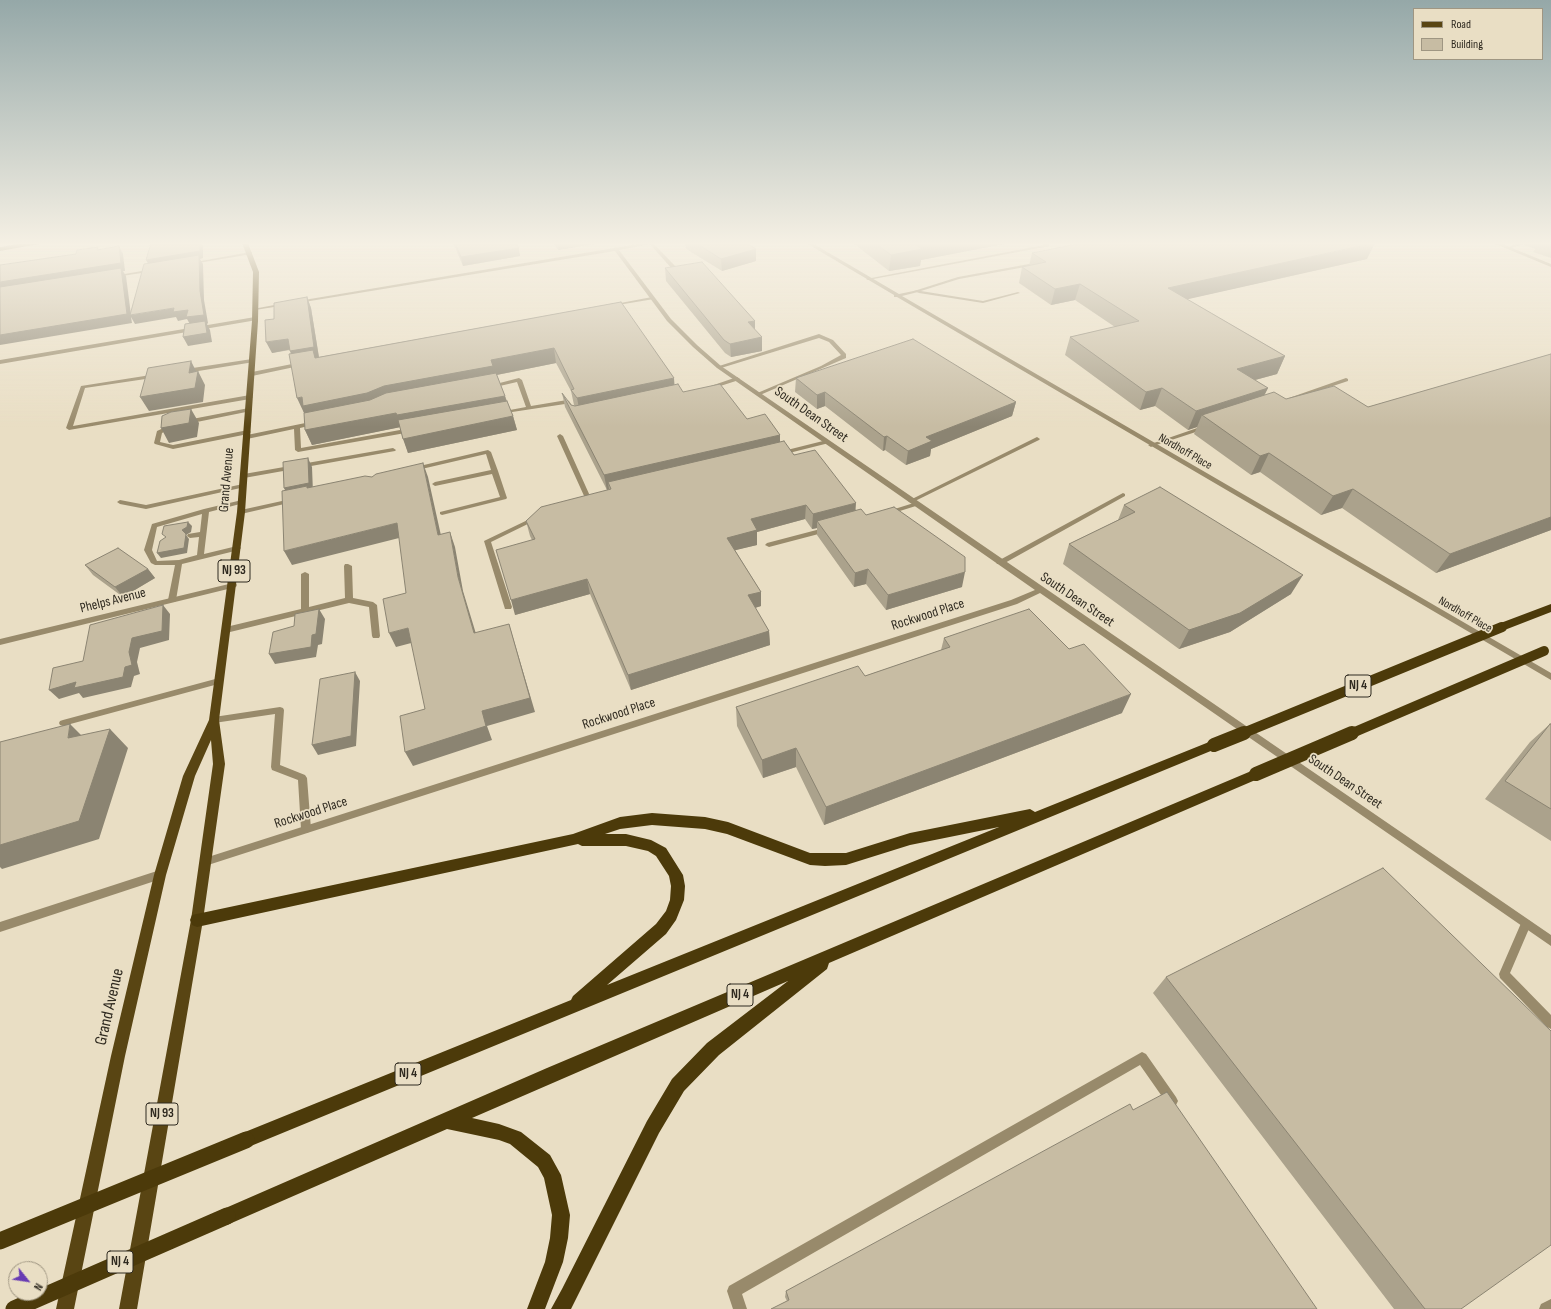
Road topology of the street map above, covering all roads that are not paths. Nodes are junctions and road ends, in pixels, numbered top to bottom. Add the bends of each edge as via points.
1 (255, 304) edge
2 (285, 304) edge
3 (615, 304) edge
4 (657, 304) edge
5 (910, 304) edge
6 (603, 306) edge
7 (255, 309) junction
8 (255, 319) junction
9 (252, 361) junction
10 (0, 362) edge
11 (309, 363) edge
12 (719, 366) junction
13 (181, 372) edge
14 (166, 374) edge
15 (252, 374) junction
16 (737, 379) junction
17 (1346, 380) dead end
18 (482, 387) edge
19 (707, 388) edge
20 (758, 394) junction
21 (250, 397) junction
22 (1287, 400) edge
23 (529, 408) junction
24 (249, 410) junction
25 (573, 412) edge
26 (491, 415) edge
27 (321, 422) edge
28 (1212, 425) edge
29 (297, 427) junction
30 (421, 428) edge
31 (248, 434) junction
32 (560, 436) dead end
33 (1037, 439) dead end
34 (827, 442) junction
35 (1151, 445) junction
36 (393, 450) dead end
37 (773, 454) edge
38 (408, 470) edge
39 (494, 470) junction
40 (244, 476) junction
41 (435, 484) dead end
42 (243, 486) junction
43 (604, 494) edge
44 (1123, 496) dead end
45 (297, 500) edge
46 (120, 502) dead end
47 (242, 502) junction
48 (914, 502) junction
49 (206, 510) junction
50 (241, 512) junction
51 (442, 513) dead end
52 (543, 515) edge
53 (880, 515) edge
54 (836, 527) edge
55 (203, 534) junction
56 (190, 536) dead end
57 (159, 543) edge
58 (769, 545) dead end
59 (149, 546) junction
60 (237, 548) junction
61 (200, 557) junction
62 (179, 562) junction
63 (1000, 562) junction
64 (348, 566) dead end
65 (305, 574) dead end
66 (233, 585) junction
67 (1041, 590) junction
68 (172, 600) junction
69 (350, 600) junction
70 (508, 607) edge
71 (1551, 608) edge
72 (305, 611) junction
73 (226, 630) junction
74 (376, 636) dead end
75 (0, 642) edge
76 (1547, 650) edge
77 (1551, 678) edge
78 (219, 681) junction
79 (214, 720) junction
80 (64, 723) dead end
81 (1056, 810) junction
82 (306, 830) junction
83 (573, 840) junction
84 (205, 862) junction
85 (160, 875) junction
86 (197, 920) junction
87 (1526, 924) junction
88 (0, 927) edge
89 (1551, 941) edge
90 (833, 956) junction
91 (571, 1007) junction
92 (1551, 1023) edge
93 (1178, 1110) edge
94 (448, 1121) junction
95 (0, 1241) edge
96 (1551, 1306) edge
97 (14, 1309) edge
98 (65, 1309) edge
99 (128, 1309) edge
100 (536, 1309) edge
101 (560, 1309) edge
102 (740, 1309) edge
103 (1546, 1309) edge

1 - 7 main road, Grand Avenue / NJ 93
2 - 7 street
3 - 6 street
4 - 12 street, South Dean Street via 685,338
5 - 35 street, Nordhoff Place
7 - 8 main road, Grand Avenue / NJ 93
8 - 9 main road, Grand Avenue / NJ 93
8 - 10 street
9 - 13 street
9 - 15 main road, Grand Avenue / NJ 93
11 - 15 street
12 - 16 street, South Dean Street
12 - 20 street via 819,336 831,341 844,355 823,367
14 - 21 street via 83,387 69,428
15 - 21 main road, Grand Avenue / NJ 93
16 - 19 street
16 - 20 street, South Dean Street
17 - 22 street
18 - 23 street via 519,380
20 - 34 street, South Dean Street
21 - 24 main road, Grand Avenue / NJ 93
23 - 25 street via 567,402
23 - 26 street
24 - 31 main road, Grand Avenue / NJ 93
24 - 31 street via 177,424 159,432 157,443 173,447
27 - 29 street
28 - 35 street
29 - 30 street via 298,450
29 - 31 street
31 - 40 main road, Grand Avenue / NJ 93
32 - 43 street via 585,499
33 - 48 street
34 - 37 street
34 - 48 street, South Dean Street
35 - 77 street, Nordhoff Place
36 - 40 street
38 - 39 street via 488,452
39 - 41 street
39 - 51 street via 504,498
40 - 42 main road, Grand Avenue / NJ 93
42 - 46 street via 146,507
42 - 47 main road, Grand Avenue / NJ 93
44 - 63 street
45 - 50 street
47 - 49 street
47 - 50 main road, Grand Avenue / NJ 93
48 - 53 street
48 - 63 street, South Dean Street
49 - 55 street
49 - 59 street via 154,526
50 - 60 main road, Grand Avenue / NJ 93
52 - 70 street via 487,541
54 - 58 street
55 - 56 street
55 - 61 street
57 - 59 street
59 - 62 street via 148,550 155,563
60 - 61 street
60 - 66 main road, Grand Avenue / NJ 93
61 - 62 street
62 - 68 street
63 - 67 street, South Dean Street
64 - 69 street
65 - 72 street
66 - 68 street, Phelps Avenue
66 - 73 main road, Grand Avenue / NJ 93
67 - 82 street, Rockwood Place via 1014,602
67 - 87 street, South Dean Street
68 - 75 street, Phelps Avenue
69 - 72 street
69 - 74 street via 372,605
71 - 81 highway, NJ 4, bridge
72 - 73 street
73 - 78 main road, Grand Avenue / NJ 93
76 - 90 highway, NJ 4, bridge
78 - 79 main road, Grand Avenue / NJ 93
78 - 80 street
79 - 82 street via 280,710 275,767 302,778
79 - 84 main road, Grand Avenue / NJ 93 via 219,764
79 - 85 main road, Grand Avenue / NJ 93 via 189,776
81 - 83 highway via 910,839 846,859 810,859 728,828 681,820 652,819 620,823
81 - 91 highway, NJ 4
82 - 84 street, Rockwood Place
83 - 86 highway
83 - 91 highway via 626,840 651,846 661,852 669,863 676,875 678,886 677,900 661,929
84 - 86 main road, Grand Avenue / NJ 93
85 - 88 street
85 - 98 main road, Grand Avenue / NJ 93 via 118,1056
86 - 99 main road, Grand Avenue / NJ 93
87 - 89 street, South Dean Street
87 - 92 street via 1504,974
90 - 94 highway, NJ 4
90 - 101 highway via 713,1049 678,1085 653,1127 569,1296
91 - 95 highway, NJ 4, bridge
93 - 102 street via 1142,1058 734,1290
94 - 97 highway, NJ 4, bridge
94 - 100 highway via 515,1138 544,1161 552,1175 561,1215 559,1238 554,1262
96 - 103 street

